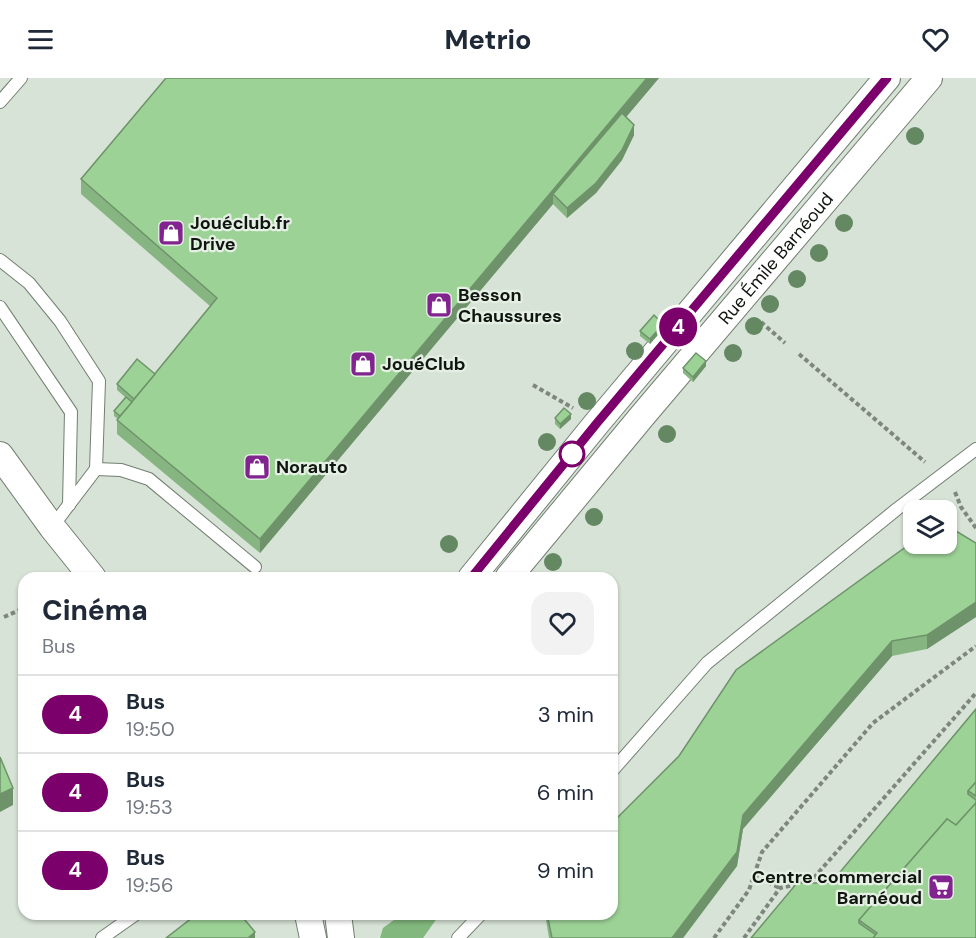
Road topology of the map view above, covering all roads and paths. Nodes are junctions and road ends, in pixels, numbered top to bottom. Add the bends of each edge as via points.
1 (21, 78) edge
2 (887, 78) edge
3 (929, 78) edge
4 (0, 102) edge
5 (0, 260) edge
6 (0, 308) edge
7 (755, 316) dead end
8 (785, 343) dead end
9 (800, 354) dead end
10 (976, 449) edge
11 (0, 455) edge
12 (928, 465) dead end
13 (96, 469) junction
14 (951, 483) dead end
15 (69, 505) junction
16 (52, 527) junction
17 (976, 528) edge
18 (255, 567) dead end
19 (88, 572) edge
20 (476, 572) edge
21 (513, 572) edge
22 (18, 610) edge
23 (4, 616) dead end
24 (976, 646) edge
25 (976, 693) edge
26 (618, 764) edge
27 (754, 876) junction
28 (780, 888) junction
29 (128, 920) edge
30 (309, 920) edge
31 (339, 920) edge
32 (475, 920) edge
33 (102, 938) edge
34 (313, 938) edge
35 (341, 938) edge
36 (458, 938) edge
37 (714, 938) edge
38 (744, 938) edge

1 - 4 lane
2 - 20 street, Rue Émile Barnéoud
3 - 21 street, Rue Émile Barnéoud
5 - 13 lane via 29,283 54,313 99,381
6 - 15 lane via 71,412
7 - 8 path
9 - 12 path
10 - 26 lane via 707,663
11 - 16 street
13 - 15 lane
13 - 18 lane via 121,470 149,479
14 - 17 path
15 - 16 lane
16 - 19 street
22 - 23 path
24 - 27 path via 873,723 762,852
25 - 28 path via 811,881
27 - 28 path
27 - 37 path via 749,890
28 - 38 path
29 - 33 lane
30 - 34 street
31 - 35 street
32 - 36 lane

